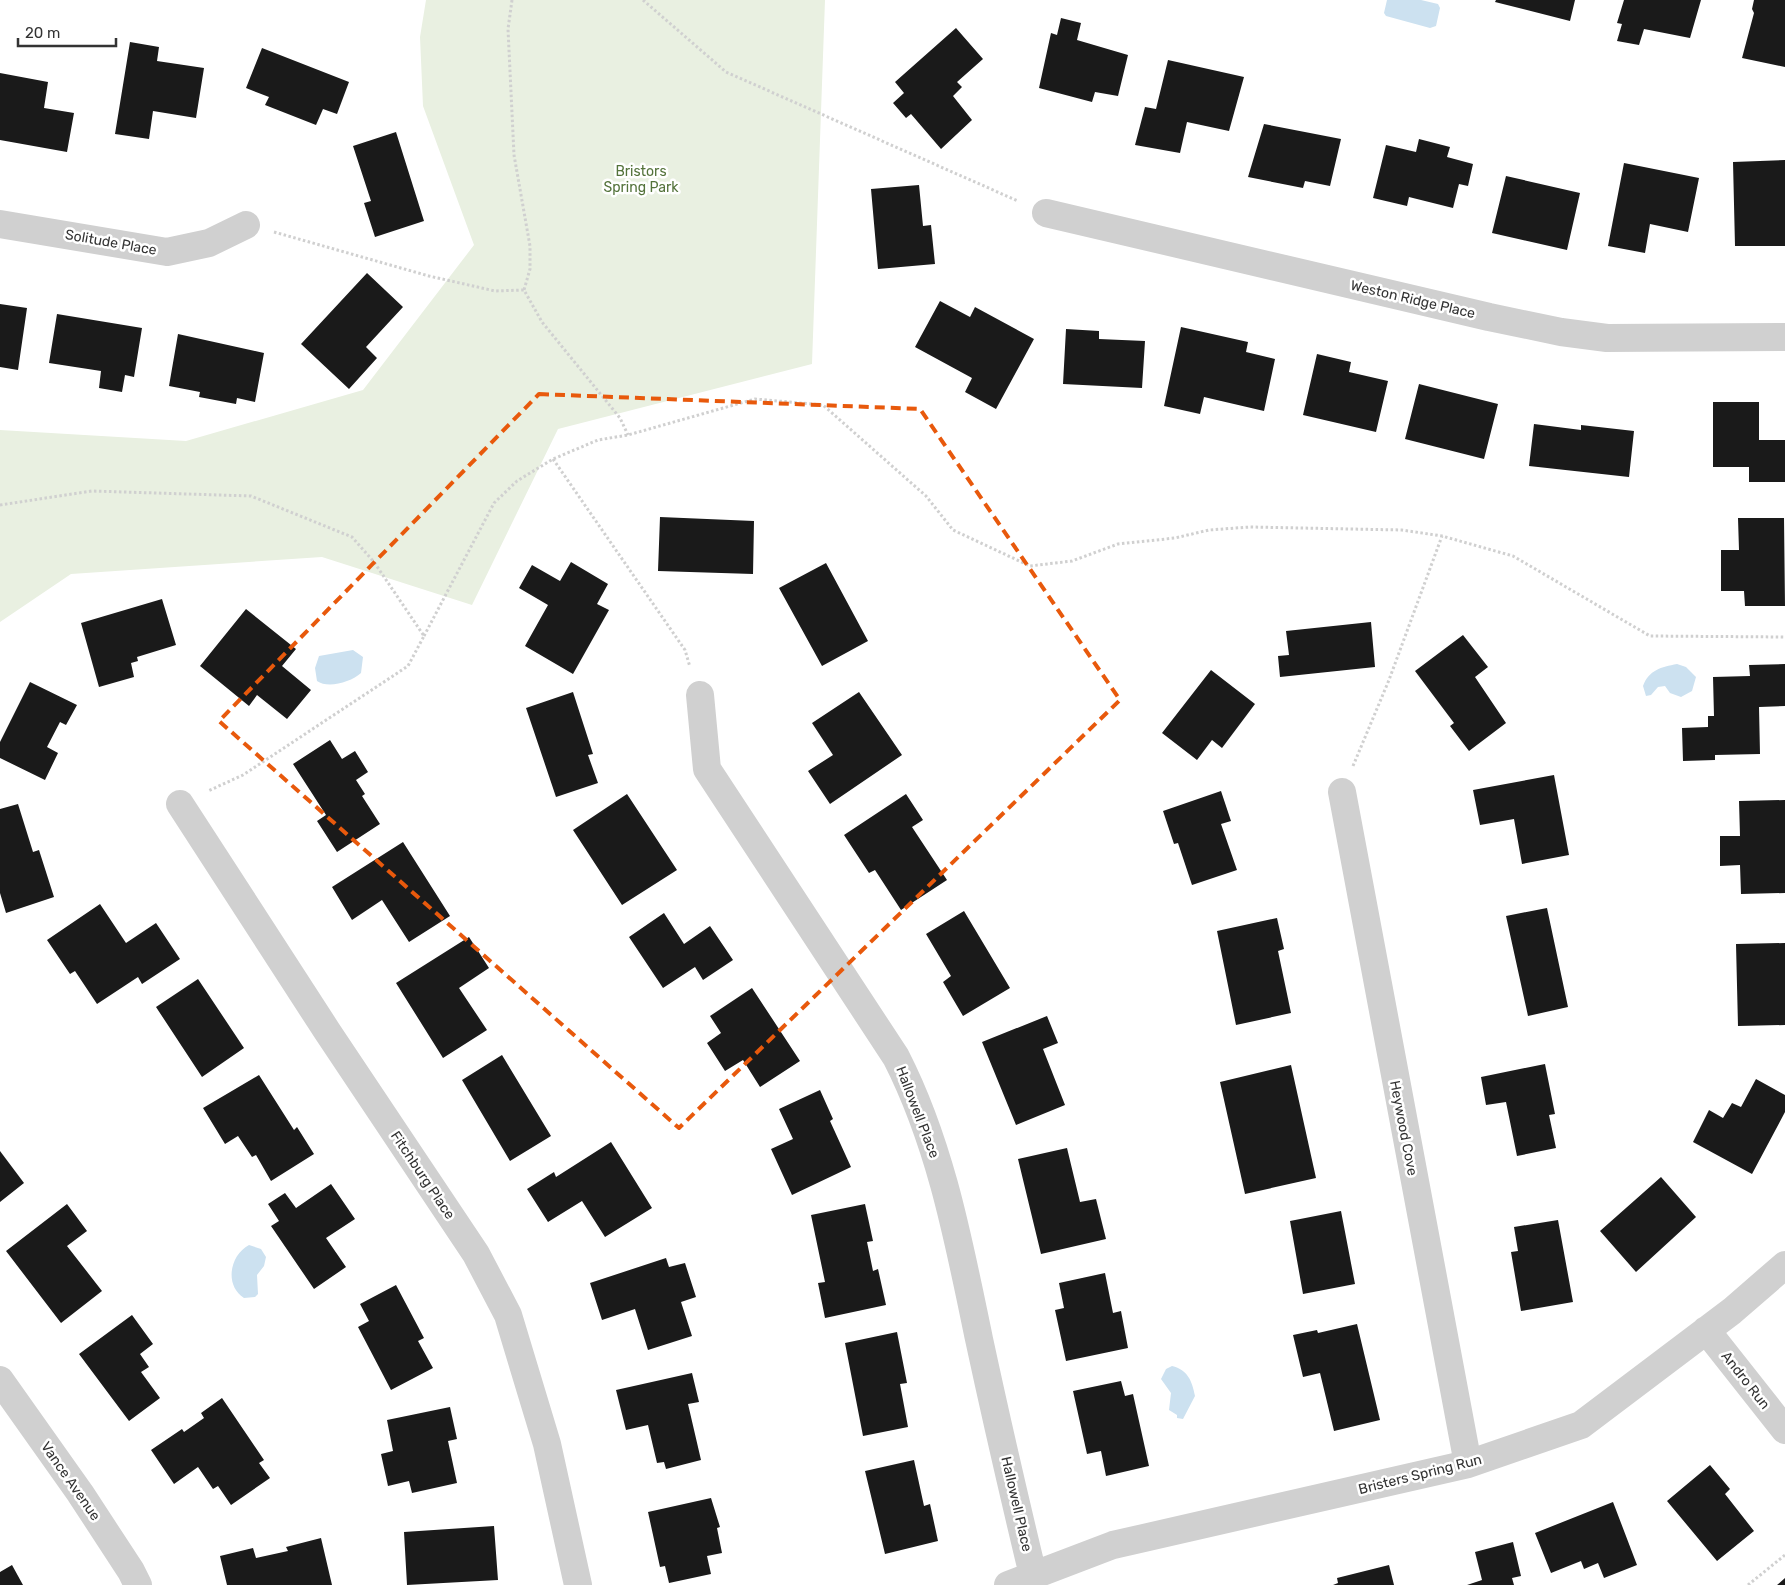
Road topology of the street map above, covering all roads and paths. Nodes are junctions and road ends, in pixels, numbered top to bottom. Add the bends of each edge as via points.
1 (512, 0) edge
2 (643, 0) edge
3 (1046, 213) joint
4 (0, 224) edge
5 (246, 225) joint
6 (524, 290) junction
7 (1785, 337) edge
8 (628, 436) junction
9 (553, 459) junction
10 (0, 505) edge
11 (1442, 536) junction
12 (424, 636) junction
13 (1785, 637) edge
14 (700, 695) joint
15 (1342, 792) joint
16 (180, 804) joint
17 (1785, 1265) edge
18 (1706, 1330) junction
19 (0, 1380) edge
20 (1785, 1430) edge
21 (1468, 1464) junction
22 (1785, 1555) edge
23 (1033, 1575) junction
24 (138, 1585) edge
25 (578, 1585) edge
26 (1008, 1585) edge
27 (1748, 1585) edge

1 - 6 path via 508,29 514,155 530,246 530,269
2 - 3 path via 726,72
3 - 7 street, Weston Ridge Place via 1561,332 1607,338
4 - 5 street, Solitude Place via 167,252 209,243
5 - 6 path via 429,276 495,291
6 - 8 path via 542,322 620,418
8 - 9 path via 598,440
8 - 11 path via 755,399 823,405 926,496 953,530 1030,566 1072,561 1118,544 1250,527 1402,530
9 - 12 path via 518,480 494,503
9 - 14 path via 685,650
10 - 12 path via 92,491 251,496 352,537 374,562
11 - 13 path via 1513,556 1650,636
11 - 15 path
12 - 16 path via 408,666 243,775
14 - 23 street, Hallowell Place via 707,769 896,1057 925,1122 949,1206
15 - 21 street, Heywood Cove
16 - 25 street, Fitchburg Place via 476,1254 508,1315 547,1444
17 - 18 street, Bristers Spring Run
18 - 20 street, Andro Run
18 - 21 street, Bristers Spring Run via 1581,1424
19 - 24 street, Vance Avenue via 80,1493
21 - 23 street, Bristers Spring Run via 1113,1545
22 - 27 path
23 - 26 street, Bristers Spring Run

